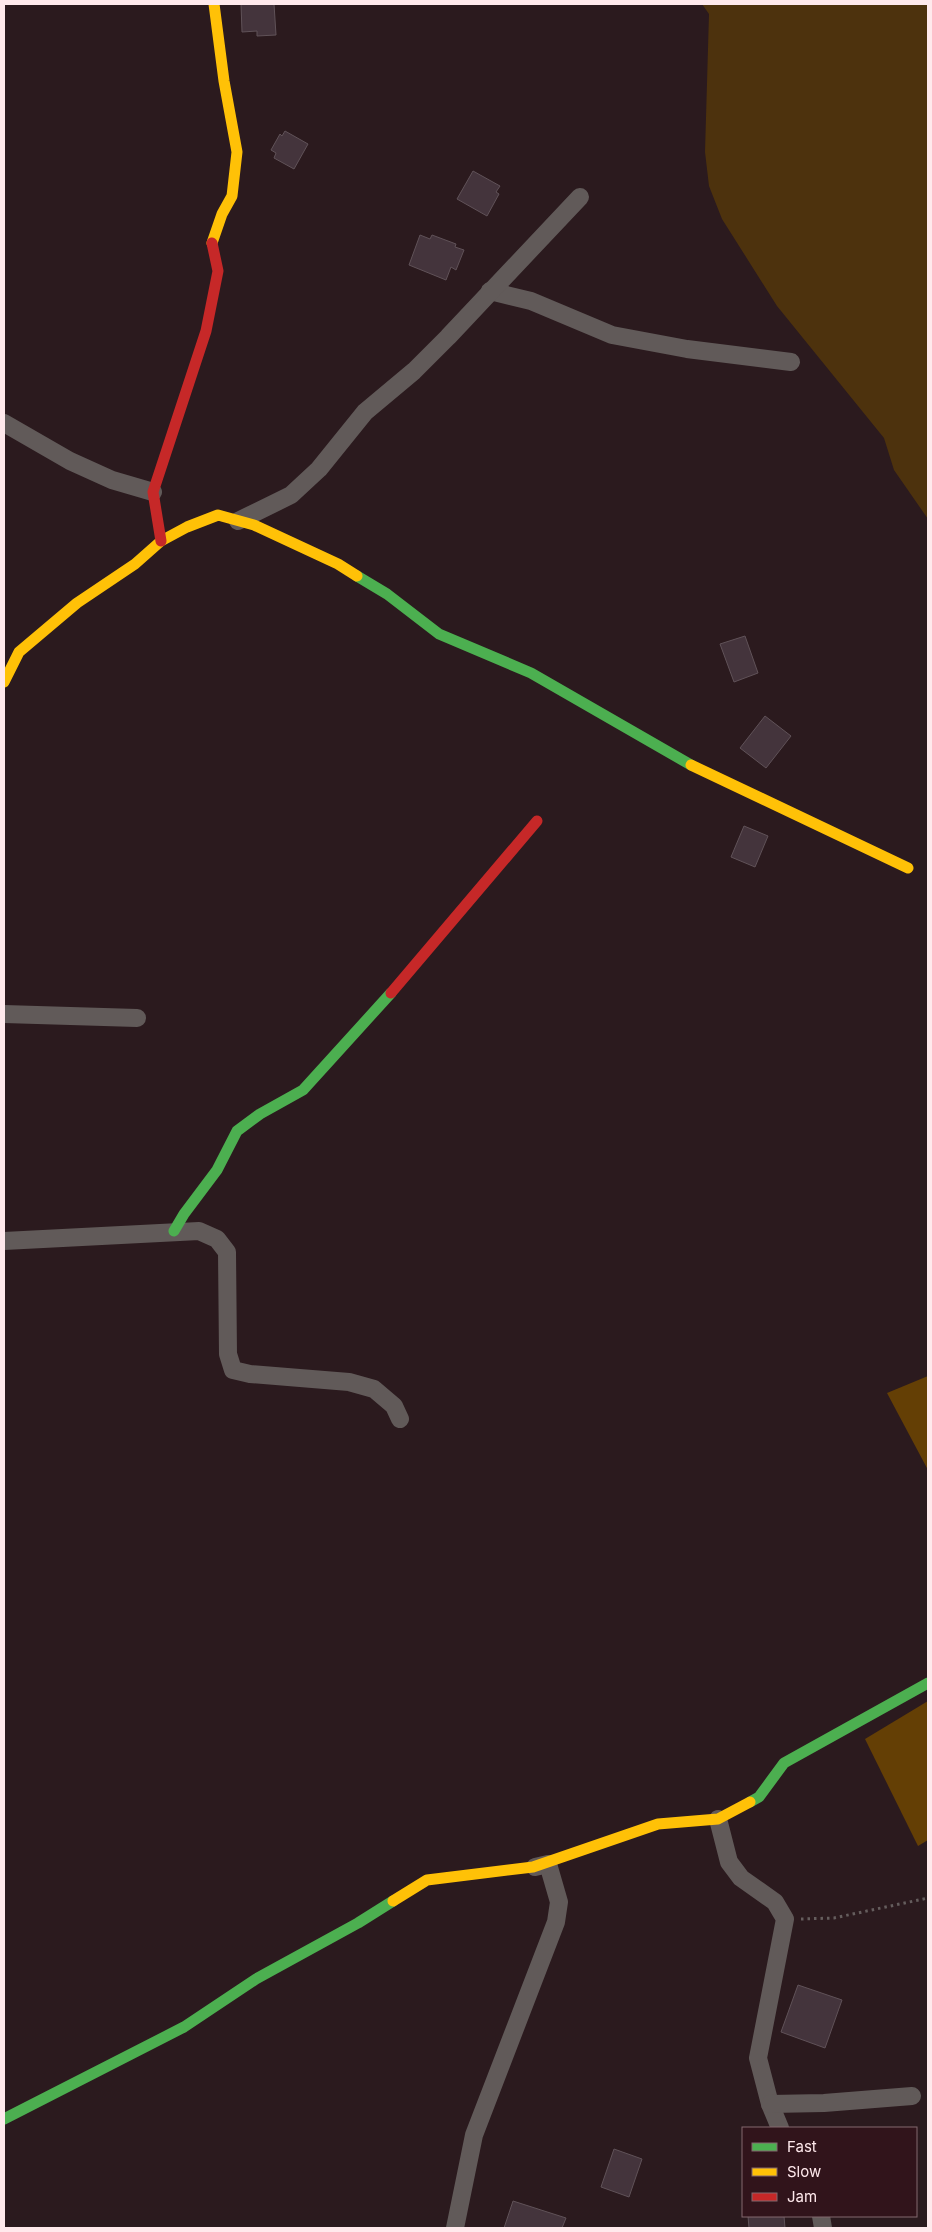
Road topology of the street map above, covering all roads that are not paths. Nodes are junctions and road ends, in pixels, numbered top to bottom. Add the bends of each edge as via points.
1 (214, 4) edge
2 (580, 197) dead end
3 (490, 291) junction
4 (791, 362) dead end
5 (4, 423) edge
6 (153, 492) junction
7 (238, 521) junction
8 (161, 542) junction
9 (4, 682) edge
10 (537, 821) dead end
11 (908, 868) dead end
12 (4, 1014) edge
13 (137, 1018) dead end
14 (174, 1231) junction
15 (4, 1241) edge
16 (400, 1419) dead end
17 (928, 1683) edge
18 (718, 1819) junction
19 (532, 1867) junction
20 (912, 2096) dead end
21 (770, 2104) junction
22 (4, 2119) edge
23 (780, 2127) edge
24 (455, 2228) edge

1 - 6 street via 237,152 232,196 212,244 218,271 206,331
2 - 3 street
3 - 4 street via 531,301 612,335 686,349
3 - 7 street via 414,372 365,412 320,469 291,495
5 - 6 street via 70,461 112,480
6 - 8 street
7 - 8 street via 218,515
7 - 11 street via 254,525 338,564 387,594 439,634 531,673 687,763
8 - 9 street via 135,564 96,589 19,652
10 - 14 street via 406,976 303,1090 260,1114 238,1131 217,1170
12 - 13 street
14 - 15 street
14 - 16 street via 199,1231 217,1239 227,1252 228,1354 233,1370 349,1382 374,1389 394,1406
17 - 18 street via 784,1763 759,1797
18 - 19 street via 658,1824
18 - 21 street via 729,1862 741,1878 775,1902 785,1919 758,2058
19 - 22 street via 427,1880 256,1980 184,2027
19 - 24 street via 548,1864 559,1902 556,1922 474,2135
20 - 21 street
21 - 23 street

